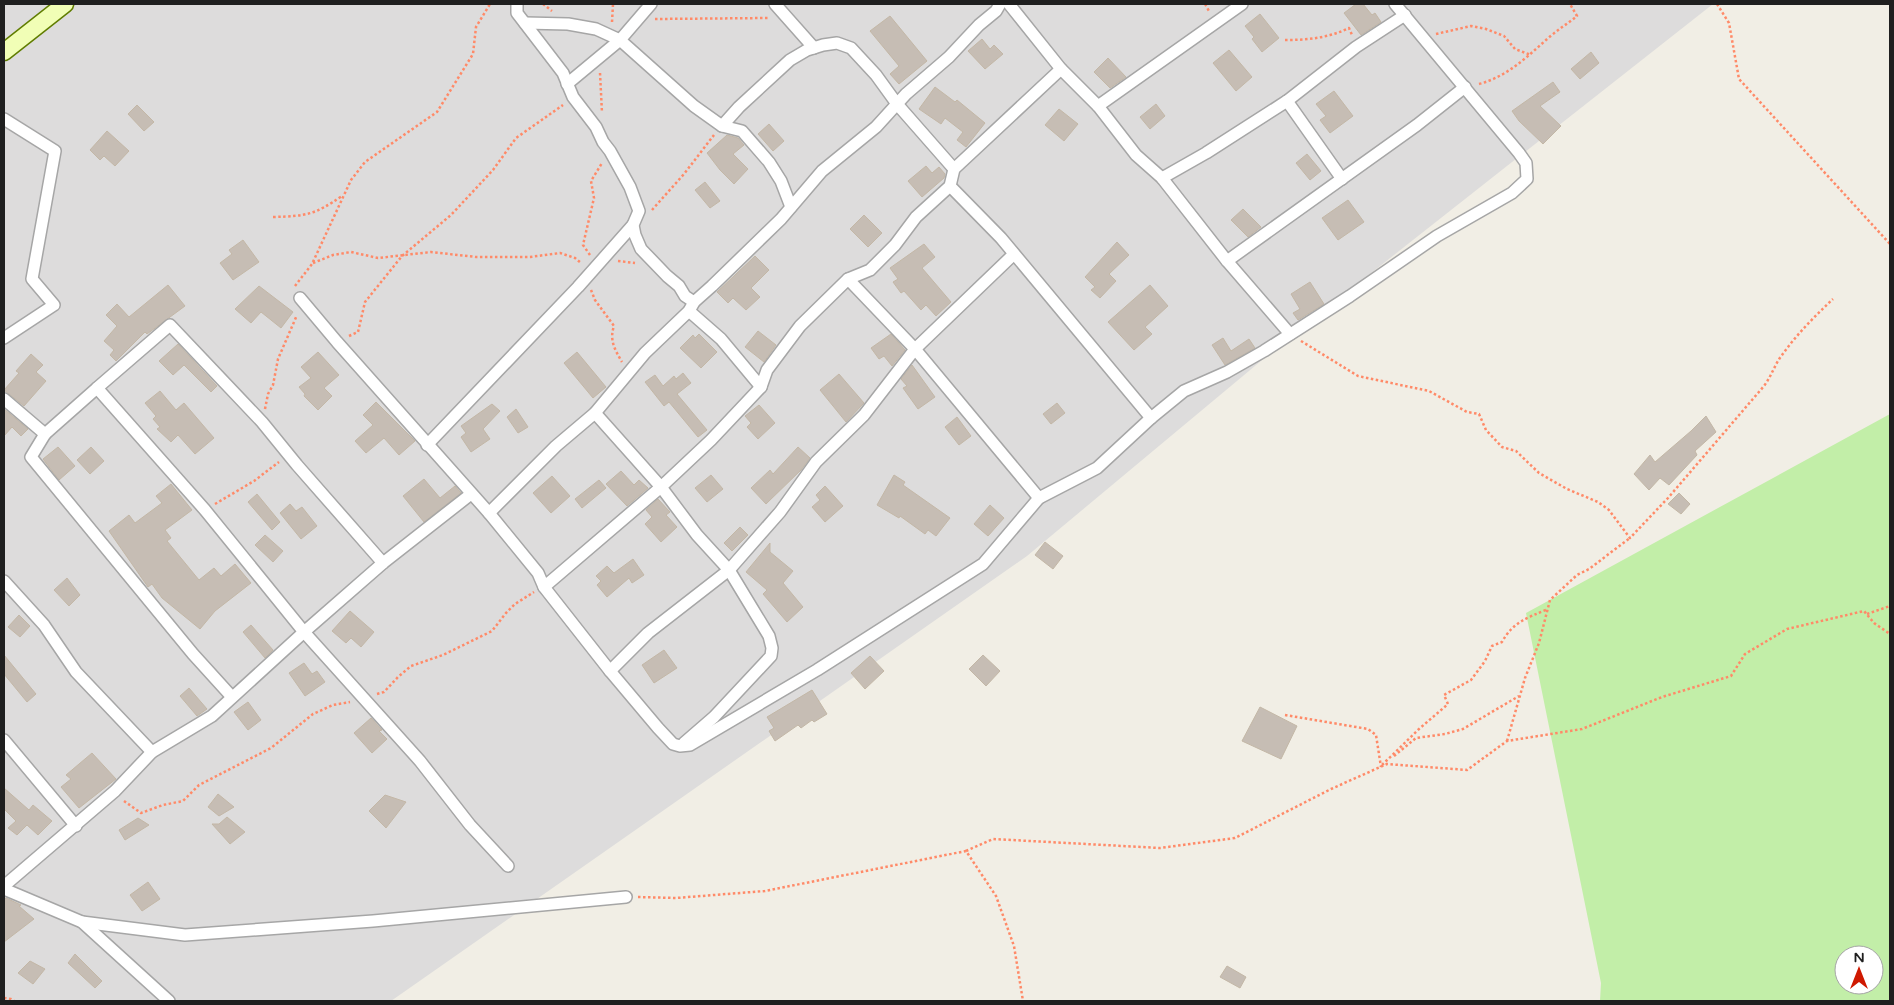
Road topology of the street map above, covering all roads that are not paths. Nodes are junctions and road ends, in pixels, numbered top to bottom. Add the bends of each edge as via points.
1 (65, 4) edge
2 (517, 4) edge
3 (650, 4) edge
4 (774, 4) edge
5 (1000, 4) edge
6 (1010, 4) edge
7 (1242, 4) edge
8 (1395, 4) edge
9 (1405, 15) junction
10 (525, 23) junction
11 (620, 40) junction
12 (814, 48) junction
13 (4, 52) edge
14 (1061, 69) junction
15 (567, 84) junction
16 (1465, 87) junction
17 (1287, 101) junction
18 (897, 104) junction
19 (1098, 106) junction
20 (4, 119) edge
21 (722, 126) junction
22 (954, 169) junction
23 (1162, 178) junction
24 (1342, 180) junction
25 (950, 186) junction
26 (791, 207) junction
27 (633, 225) junction
28 (1014, 254) junction
29 (1227, 261) junction
30 (848, 278) junction
31 (297, 293) road end
32 (692, 306) junction
33 (1290, 334) junction
34 (4, 338) edge
35 (916, 349) junction
36 (762, 387) junction
37 (97, 388) junction
38 (4, 399) edge
39 (595, 413) junction
40 (1151, 418) junction
41 (45, 434) junction
42 (427, 445) junction
43 (660, 488) junction
44 (471, 494) junction
45 (1039, 498) junction
46 (489, 513) junction
47 (383, 563) junction
48 (729, 570) junction
49 (4, 581) edge
50 (544, 587) junction
51 (304, 632) junction
52 (610, 671) junction
53 (232, 697) junction
54 (4, 740) edge
55 (680, 746) junction
56 (152, 752) junction
57 (76, 826) junction
58 (508, 866) dead end
59 (4, 887) edge
60 (626, 897) road end
61 (82, 922) junction
62 (169, 1001) edge

1 - 13 main road
2 - 10 street via 517,13
3 - 11 street
4 - 12 street
5 - 18 street via 996,12 978,25 949,57
6 - 14 street
7 - 19 street
8 - 9 street
9 - 16 street
9 - 17 street via 1356,47
10 - 11 street via 568,24 596,29
10 - 15 street via 563,73
11 - 15 street
11 - 21 street via 694,106
12 - 18 street via 837,43 851,48 876,74
12 - 21 street via 790,60
14 - 19 street
14 - 22 street
15 - 27 street via 630,186 640,211
16 - 24 street
16 - 33 street via 1526,163 1527,180 1512,193 1437,236
17 - 23 street
17 - 24 street
18 - 22 street
18 - 26 street via 876,127 822,171
19 - 23 street via 1136,155
20 - 34 street via 55,151 32,278 54,305
21 - 26 street via 742,130 769,162
22 - 25 street
23 - 29 street
24 - 29 street
25 - 28 street
25 - 30 street via 916,217 870,270
26 - 32 street
27 - 32 street via 642,249 679,286
27 - 42 street
28 - 35 street
28 - 40 street
29 - 33 street
30 - 35 street
30 - 36 street via 800,326 767,370
31 - 42 street
32 - 36 street
32 - 39 street via 645,353
33 - 40 street via 1227,372 1184,391
35 - 45 street
35 - 48 street via 864,415 816,462 780,512
36 - 43 street
37 - 41 street
37 - 47 street via 170,325 262,422
37 - 51 street via 205,510
38 - 41 street
39 - 43 street
39 - 46 street via 556,446
40 - 45 street via 1097,468
41 - 53 street via 31,457
42 - 44 street
43 - 48 street
43 - 50 street
44 - 46 street
44 - 47 street
45 - 55 street via 983,564 817,670 690,745
46 - 50 street via 538,573
47 - 51 street
48 - 52 street via 648,633
48 - 55 street via 768,636 772,648 770,656 714,717
49 - 56 street via 44,624 76,672
50 - 52 street
51 - 53 street
51 - 58 street via 420,761 470,825
52 - 55 street via 673,744
53 - 56 street via 212,716
54 - 57 street
56 - 57 street
57 - 59 street
59 - 61 street
60 - 61 street via 185,935
61 - 62 street

